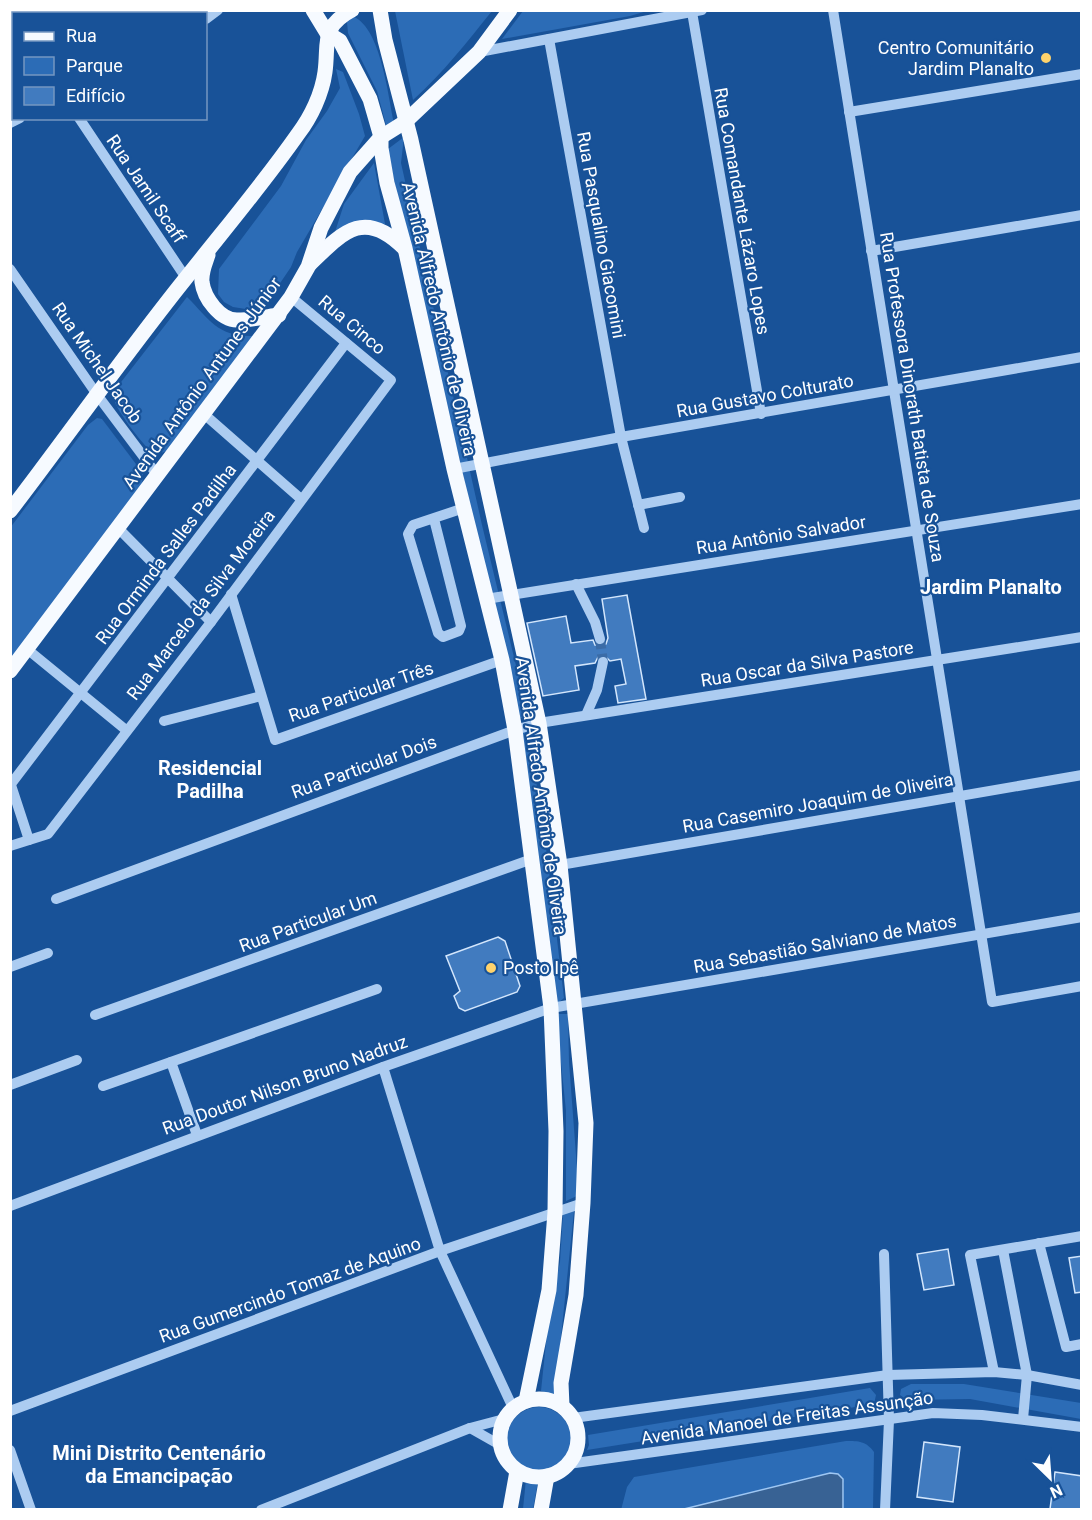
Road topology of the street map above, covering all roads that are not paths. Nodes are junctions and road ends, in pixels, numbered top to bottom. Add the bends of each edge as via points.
1 (314, 10) edge
2 (352, 10) edge
3 (380, 10) edge
4 (510, 10) edge
5 (833, 10) edge
6 (697, 11) edge
7 (327, 33) junction
8 (549, 39) junction
9 (479, 52) junction
10 (1082, 75) edge
11 (849, 112) junction
12 (80, 120) edge
13 (405, 122) junction
14 (381, 137) junction
15 (1082, 214) edge
16 (405, 248) junction
17 (210, 249) junction
18 (871, 251) junction
19 (308, 267) junction
20 (10, 269) edge
21 (186, 278) junction
22 (291, 297) junction
23 (279, 315) junction
24 (346, 343) junction
25 (1082, 357) edge
26 (391, 380) joint
27 (894, 391) junction
28 (98, 396) junction
29 (204, 414) junction
30 (761, 414) junction
31 (621, 437) junction
32 (257, 460) junction
33 (481, 464) junction
34 (454, 469) junction
35 (158, 476) junction
36 (680, 497) dead end
37 (301, 499) junction
38 (1082, 504) edge
39 (638, 505) junction
40 (464, 508) junction
41 (10, 511) edge
42 (434, 519) junction
43 (644, 528) dead end
44 (119, 529) junction
45 (916, 530) junction
46 (167, 577) junction
47 (576, 584) junction
48 (231, 594) junction
49 (510, 594) junction
50 (486, 598) junction
51 (211, 622) junction
52 (1082, 637) edge
53 (600, 639) tunnel mouth
54 (27, 649) junction
55 (502, 660) junction
56 (937, 660) junction
57 (603, 662) tunnel mouth
58 (10, 671) edge
59 (82, 693) junction
60 (261, 696) junction
61 (586, 715) junction
62 (164, 721) dead end
63 (538, 723) junction
64 (126, 730) junction
65 (515, 730) junction
66 (1082, 776) edge
67 (11, 783) edge
68 (959, 795) junction
69 (29, 840) junction
70 (10, 846) edge
71 (532, 859) junction
72 (560, 865) junction
73 (56, 898) dead end
74 (1082, 917) edge
75 (981, 934) junction
76 (48, 953) dead end
77 (10, 966) edge
78 (1082, 986) edge
79 (377, 989) dead end
80 (574, 1003) junction
81 (551, 1008) junction
82 (95, 1015) dead end
83 (77, 1060) dead end
84 (171, 1062) junction
85 (383, 1067) junction
86 (10, 1085) edge
87 (103, 1086) dead end
88 (197, 1135) junction
89 (583, 1203) junction
90 (10, 1206) edge
91 (555, 1212) junction
92 (1082, 1236) edge
93 (1039, 1243) junction
94 (1003, 1250) junction
95 (440, 1251) junction
96 (884, 1254) dead end
97 (1082, 1344) edge
98 (994, 1372) junction
99 (888, 1375) junction
100 (1027, 1375) junction
101 (1082, 1385) edge
102 (562, 1406) junction
103 (514, 1409) junction
104 (10, 1411) edge
105 (573, 1418) junction
106 (1023, 1419) junction
107 (889, 1420) junction
108 (1082, 1427) edge
109 (470, 1428) junction
110 (500, 1445) junction
111 (10, 1450) edge
112 (568, 1464) junction
113 (517, 1471) junction
114 (547, 1476) junction
115 (31, 1509) edge
116 (261, 1509) edge
117 (510, 1509) edge
118 (541, 1509) edge
119 (885, 1509) edge

1 - 7 main road, Avenida Alfredo Antônio de Oliveira
2 - 7 main road
3 - 13 main road, Avenida Alfredo Antônio de Oliveira
4 - 9 main road, Avenida Antônio Antunes Júnior
5 - 11 street, Rua Professora Dinorath Batista de Souza
6 - 8 street
6 - 30 street, Rua Comandante Lázaro Lopes
7 - 14 main road, Avenida Alfredo Antônio de Oliveira via 340,41 352,62 370,99
7 - 17 main road via 325,72 308,121
8 - 9 street
8 - 31 street, Rua Pasqualino Giacomini
9 - 13 main road, Avenida Antônio Antunes Júnior
10 - 11 street
11 - 18 street, Rua Professora Dinorath Batista de Souza
12 - 21 street, Rua Jamil Scaff
13 - 14 main road, Avenida Antônio Antunes Júnior
13 - 33 main road, Avenida Alfredo Antônio de Oliveira
14 - 16 main road, Avenida Alfredo Antônio de Oliveira via 387,183
14 - 19 main road, Avenida Antônio Antunes Júnior via 350,172 336,196
15 - 18 street
16 - 19 main road via 382,230 352,230 337,238
16 - 34 main road, Avenida Alfredo Antônio de Oliveira
17 - 21 main road
17 - 23 main road via 202,284 222,316 235,320
18 - 27 street, Rua Professora Dinorath Batista de Souza
19 - 22 main road, Avenida Antônio Antunes Júnior
20 - 28 street, Rua Michel Jacob
21 - 28 main road
22 - 23 main road, Avenida Antônio Antunes Júnior
22 - 24 street, Rua Cinco
23 - 29 main road, Avenida Antônio Antunes Júnior
24 - 26 street, Rua Cinco
24 - 32 street, Rua Orminda Salles Padilha
25 - 27 street, Rua Gustavo Colturato
26 - 37 street, Rua Marcelo da Silva Moreira
27 - 30 street, Rua Gustavo Colturato
27 - 45 street, Rua Professora Dinorath Batista de Souza
28 - 35 street, Rua Michel Jacob
28 - 41 main road
29 - 32 street
29 - 35 main road, Avenida Antônio Antunes Júnior
30 - 31 street, Rua Gustavo Colturato
31 - 33 street, Rua Gustavo Colturato
31 - 39 street, Rua Pasqualino Giacomini
32 - 37 street
32 - 46 street, Rua Orminda Salles Padilha
33 - 34 street, Rua Gustavo Colturato
33 - 49 main road, Avenida Alfredo Antônio de Oliveira
34 - 40 main road, Avenida Alfredo Antônio de Oliveira
35 - 44 main road, Avenida Antônio Antunes Júnior
36 - 39 street
37 - 48 street, Rua Marcelo da Silva Moreira
38 - 45 street, Rua Antônio Salvador
39 - 43 street, Rua Pasqualino Giacomini
40 - 42 street
40 - 50 main road, Avenida Alfredo Antônio de Oliveira
42 - 42 street via 413,525 408,534 438,633 443,637 459,631 461,626
44 - 46 street
44 - 54 main road, Avenida Antônio Antunes Júnior
45 - 47 street, Rua Antônio Salvador
45 - 56 street, Rua Professora Dinorath Batista de Souza
46 - 51 street
46 - 59 street, Rua Orminda Salles Padilha
47 - 49 street, Rua Antônio Salvador
47 - 53 street
48 - 51 street, Rua Marcelo da Silva Moreira
48 - 60 street, Rua Particular Três
49 - 50 street, Rua Antônio Salvador
49 - 63 main road, Avenida Alfredo Antônio de Oliveira
50 - 55 main road, Avenida Alfredo Antônio de Oliveira
51 - 64 street, Rua Marcelo da Silva Moreira
52 - 56 street, Rua Oscar da Silva Pastore
54 - 58 main road, Avenida Antônio Antunes Júnior
54 - 59 street
55 - 60 street, Rua Particular Três via 275,740
55 - 65 main road, Avenida Alfredo Antônio de Oliveira
56 - 61 street, Rua Oscar da Silva Pastore
56 - 68 street, Rua Professora Dinorath Batista de Souza
57 - 61 street
59 - 64 street
59 - 67 street, Rua Orminda Salles Padilha
60 - 62 street, Rua Particular Três
61 - 63 street, Rua Oscar da Silva Pastore
63 - 65 street, Rua Particular Dois
63 - 72 main road, Avenida Alfredo Antônio de Oliveira
64 - 69 street, Rua Marcelo da Silva Moreira via 48,834
65 - 71 main road, Avenida Alfredo Antônio de Oliveira
65 - 73 street, Rua Particular Dois
66 - 68 street, Rua Casemiro Joaquim de Oliveira
67 - 69 street
68 - 72 street, Rua Casemiro Joaquim de Oliveira
68 - 75 street, Rua Professora Dinorath Batista de Souza
69 - 70 street, Rua Marcelo da Silva Moreira
71 - 81 main road, Avenida Alfredo Antônio de Oliveira
71 - 82 street, Rua Particular Um
72 - 80 main road, Avenida Alfredo Antônio de Oliveira
74 - 75 street, Rua Sebastião Salviano de Matos
75 - 78 street, Rua Professora Dinorath Batista de Souza via 992,1002
75 - 80 street, Rua Sebastião Salviano de Matos
76 - 77 street
79 - 84 street
80 - 81 street, Rua Doutor Nilson Bruno Nadruz
80 - 89 main road, Avenida Alfredo Antônio de Oliveira via 586,1123
81 - 85 street, Rua Doutor Nilson Bruno Nadruz
81 - 91 main road, Avenida Alfredo Antônio de Oliveira
83 - 86 street
84 - 87 street
84 - 88 street
85 - 88 street, Rua Doutor Nilson Bruno Nadruz
85 - 95 street
88 - 90 street, Rua Doutor Nilson Bruno Nadruz
89 - 91 street, Rua Gumercindo Tomaz de Aquino
89 - 102 main road, Avenida Alfredo Antônio de Oliveira via 576,1295 561,1383
91 - 95 street, Rua Gumercindo Tomaz de Aquino
91 - 103 main road, Avenida Alfredo Antônio de Oliveira via 549,1290
92 - 93 street
93 - 94 street
93 - 97 street via 1065,1347
94 - 98 street via 970,1256
94 - 100 street
95 - 103 street
95 - 104 street, Rua Gumercindo Tomaz de Aquino
96 - 99 street
98 - 99 street, Avenida Manoel de Freitas Assunção
98 - 100 street, Avenida Manoel de Freitas Assunção
99 - 105 street, Avenida Manoel de Freitas Assunção
99 - 107 street
100 - 101 street, Avenida Manoel de Freitas Assunção
100 - 106 street
102 - 103 main road via 545,1399
102 - 105 main road
103 - 109 street
103 - 110 main road via 500,1429
105 - 112 main road via 577,1445
106 - 107 street, Avenida Manoel de Freitas Assunção via 933,1413
106 - 108 street, Avenida Manoel de Freitas Assunção
107 - 112 street, Avenida Manoel de Freitas Assunção
107 - 119 street
109 - 110 street
109 - 116 street
110 - 113 main road via 506,1460
111 - 115 street
112 - 114 main road
113 - 114 main road
113 - 117 main road
114 - 118 main road

